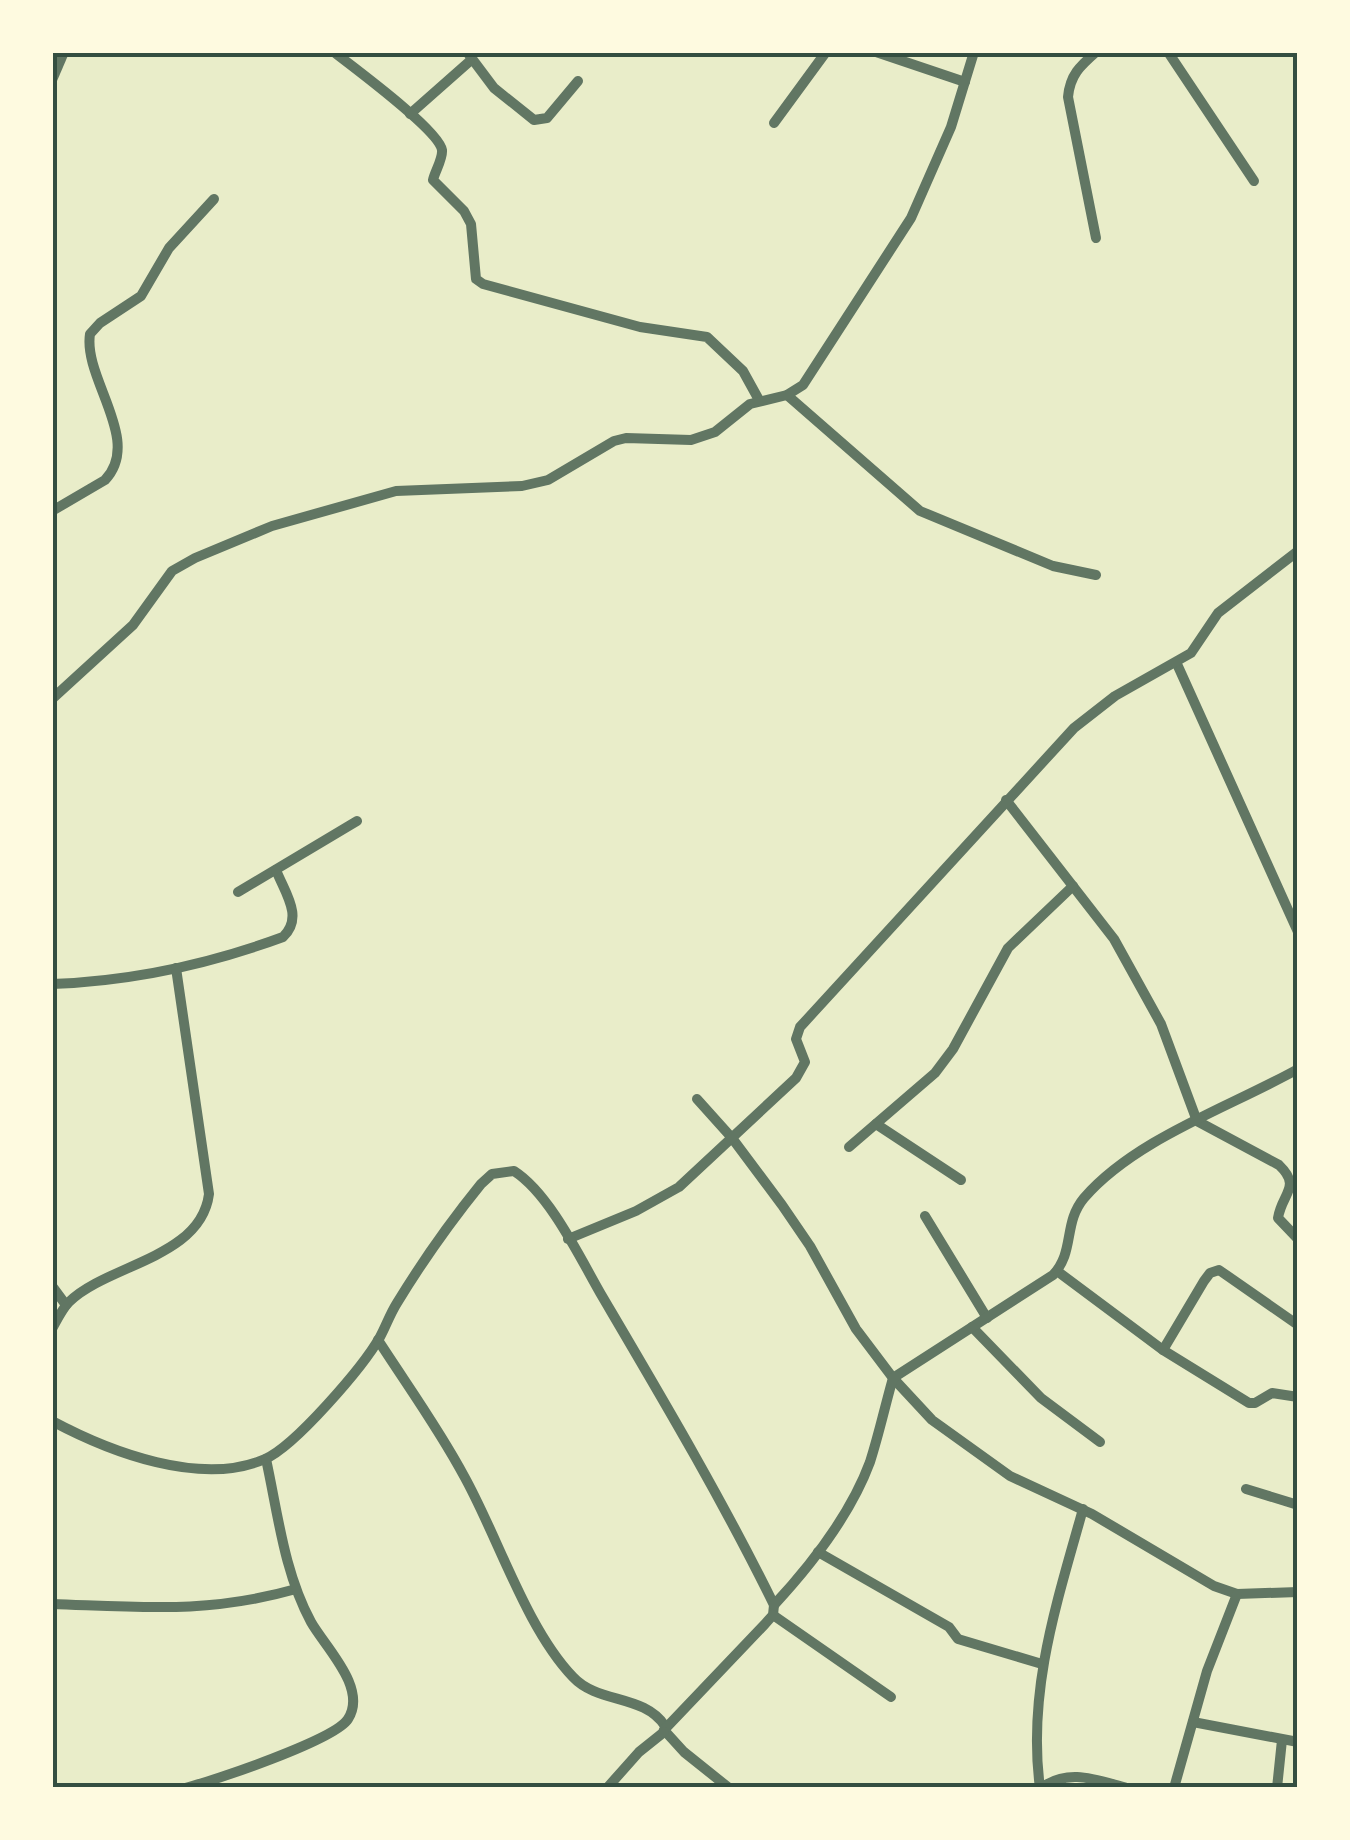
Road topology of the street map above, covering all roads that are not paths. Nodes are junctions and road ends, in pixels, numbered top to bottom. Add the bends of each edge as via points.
1 (64, 52) edge
2 (334, 52) edge
3 (826, 52) edge
4 (876, 52) edge
5 (974, 52) edge
6 (1096, 52) edge
7 (1168, 52) edge
8 (468, 56) edge
9 (52, 80) edge
10 (578, 81) dead end
11 (965, 82) junction
12 (410, 114) junction
13 (774, 123) dead end
14 (1254, 181) dead end
15 (214, 199) dead end
16 (1096, 238) dead end
17 (787, 395) junction
18 (759, 400) junction
19 (52, 510) edge
20 (1298, 551) edge
21 (1096, 575) dead end
22 (1177, 664) junction
23 (52, 699) edge
24 (1006, 800) junction
25 (358, 821) dead end
26 (276, 870) junction
27 (1073, 886) junction
28 (238, 892) dead end
29 (1298, 932) edge
30 (176, 968) junction
31 (52, 984) edge
32 (1298, 1069) edge
33 (697, 1099) dead end
34 (1197, 1121) junction
35 (876, 1124) junction
36 (732, 1138) junction
37 (850, 1147) dead end
38 (961, 1180) dead end
39 (925, 1216) dead end
40 (568, 1239) junction
41 (1298, 1239) edge
42 (1057, 1271) junction
43 (52, 1286) edge
44 (66, 1305) junction
45 (986, 1318) junction
46 (1298, 1324) edge
47 (972, 1327) junction
48 (52, 1330) edge
49 (378, 1340) junction
50 (1163, 1350) junction
51 (894, 1378) junction
52 (1298, 1397) edge
53 (52, 1421) edge
54 (1100, 1442) dead end
55 (266, 1459) junction
56 (1246, 1489) dead end
57 (1298, 1505) edge
58 (1082, 1510) junction
59 (818, 1552) junction
60 (296, 1589) junction
61 (1298, 1592) edge
62 (1236, 1594) junction
63 (52, 1604) edge
64 (773, 1610) junction
65 (1042, 1664) junction
66 (891, 1697) dead end
67 (1193, 1722) junction
68 (665, 1729) junction
69 (1282, 1740) junction
70 (1298, 1742) edge
71 (185, 1788) edge
72 (607, 1788) edge
73 (729, 1788) edge
74 (1040, 1788) edge
75 (1127, 1788) edge
76 (1174, 1788) edge
77 (1278, 1788) edge

1 - 9 street
2 - 12 street
3 - 13 street
4 - 11 street
5 - 11 street
6 - 16 street via 1078,68 1068,97
7 - 14 street
8 - 10 street via 534,120 547,118
8 - 12 street
11 - 17 street via 912,218 811,376
12 - 18 street via 442,149 433,180 472,224 476,279 589,315 707,337 743,371
15 - 19 street via 169,248 148,289 90,334 116,433 116,458 105,480
17 - 18 street
17 - 21 street via 920,511 1053,566
18 - 23 street via 714,432 691,440 614,441 548,480 396,491 272,526 194,558 172,571 133,624
20 - 22 street via 1218,613
22 - 24 street via 1115,696 1074,728
22 - 29 street
24 - 27 street
24 - 36 street via 800,1027 796,1039 805,1066
25 - 26 street
26 - 28 street
26 - 30 street via 294,914 282,937
27 - 34 street via 1140,982
27 - 35 street via 1008,948 945,1061
30 - 31 street
30 - 44 street via 207,1209 178,1241
32 - 34 street
33 - 36 street
34 - 41 street via 1290,1175 1278,1218
34 - 42 street via 1105,1177 1082,1200
35 - 37 street
35 - 38 street
36 - 40 street via 658,1200
36 - 51 street
39 - 45 street
40 - 49 street via 528,1180 514,1170 492,1174 460,1210
40 - 64 street via 709,1476
42 - 45 street
42 - 50 street
43 - 44 street
44 - 48 street
45 - 47 street
46 - 50 street via 1218,1270 1204,1280
47 - 51 street
47 - 54 street via 1041,1398
49 - 55 street via 285,1448
49 - 68 street via 464,1475 524,1600 574,1679 650,1710
50 - 52 street via 1249,1403 1272,1393
51 - 58 street via 972,1451
51 - 59 street via 869,1463
53 - 55 street via 130,1456 209,1470
55 - 60 street
56 - 57 street
58 - 62 street
58 - 65 street
59 - 64 street
59 - 65 street via 949,1626 958,1639
60 - 63 street via 188,1609
60 - 71 street via 348,1680 354,1703 348,1719 296,1748
61 - 62 street
62 - 67 street
64 - 66 street
64 - 68 street
65 - 74 street via 1034,1728
67 - 69 street
67 - 76 street
68 - 72 street
68 - 73 street
69 - 70 street
69 - 77 street
74 - 75 street via 1078,1775

